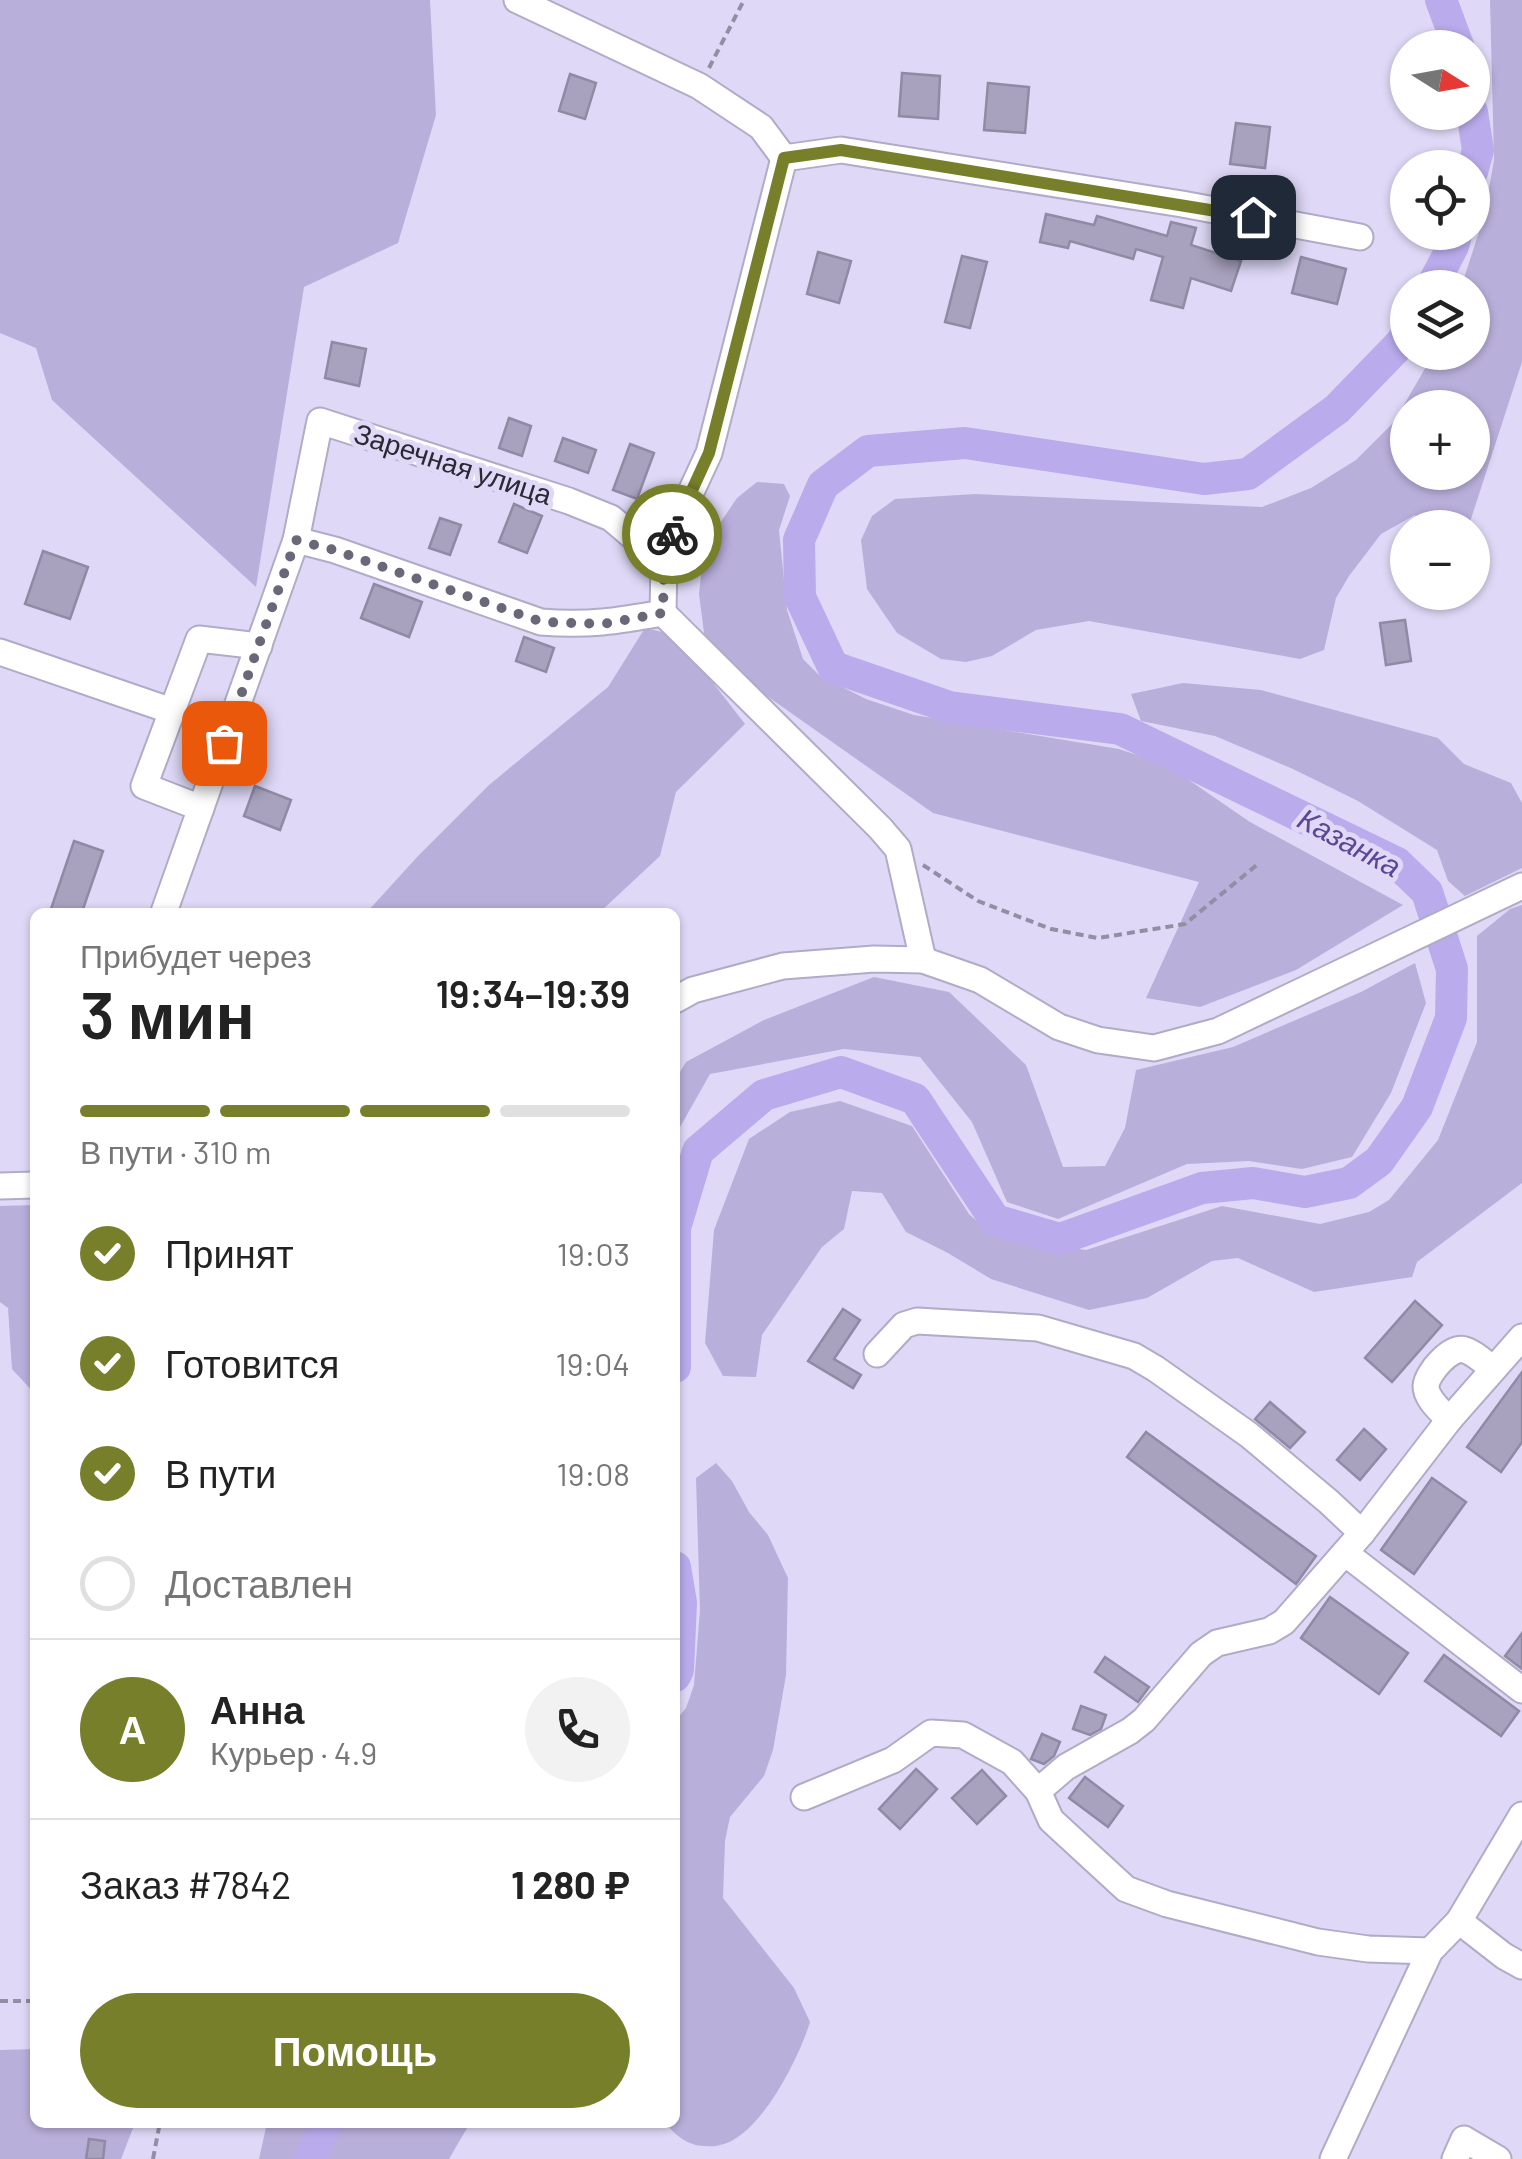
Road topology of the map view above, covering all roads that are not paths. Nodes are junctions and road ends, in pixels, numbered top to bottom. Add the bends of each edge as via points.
1 (517, 0) edge
2 (784, 158) junction
3 (1360, 237) dead end
4 (296, 540) junction
5 (664, 563) junction
6 (663, 613) junction
7 (258, 646) junction
8 (0, 652) edge
9 (172, 711) junction
10 (201, 808) junction
11 (1522, 886) edge
12 (165, 908) edge
13 (922, 960) junction
14 (680, 997) edge
15 (30, 1185) edge
16 (0, 1186) edge
17 (1522, 1337) edge
18 (877, 1354) dead end
19 (1492, 1369) junction
20 (1449, 1420) junction
21 (1353, 1543) junction
22 (1522, 1690) edge
23 (1038, 1791) junction
24 (804, 1797) dead end
25 (1522, 1815) edge
26 (1458, 1921) junction
27 (1430, 1951) junction
28 (1522, 1966) edge
29 (1332, 2159) edge
30 (1455, 2159) edge
31 (1498, 2159) edge

1 - 2 street via 700,86 762,126
2 - 3 street via 841,150
2 - 5 street via 709,453
4 - 5 street, Заречная улица via 320,420 611,518
4 - 6 street via 542,622 603,624
4 - 7 street, Заречная улица
5 - 6 street
6 - 13 street via 898,849
7 - 9 street via 199,639
7 - 10 street, Заречная улица
8 - 9 street
9 - 10 street via 144,786
10 - 12 street, Заречная улица
11 - 13 street via 1218,1031 1154,1048 1060,1026 980,980
13 - 14 street via 784,966
15 - 16 street
17 - 19 street
18 - 21 street via 904,1325 917,1322 1038,1328 1117,1350 1156,1369 1248,1435 1314,1490
19 - 20 street
19 - 20 street via 1458,1348 1430,1375 1430,1398
20 - 21 street
21 - 22 street
21 - 23 street via 1284,1622 1217,1643 1144,1720 1066,1766
23 - 24 street via 1012,1762 963,1735 931,1734 893,1760
23 - 27 street via 1051,1820 1126,1889 1318,1942
25 - 26 street
26 - 27 street
26 - 28 street
27 - 29 street
30 - 31 street via 1464,2139

